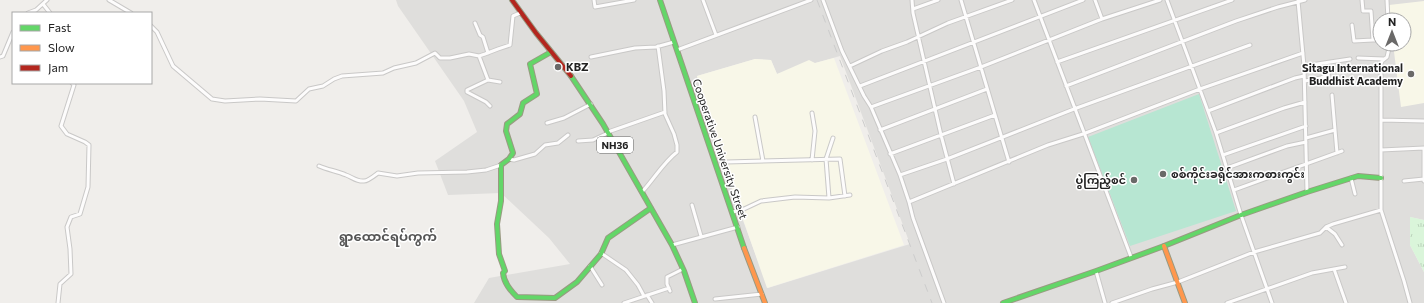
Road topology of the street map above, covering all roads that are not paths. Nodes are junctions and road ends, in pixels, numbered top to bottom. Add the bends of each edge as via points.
1 (47, 0) edge
2 (109, 0) edge
3 (512, 0) edge
4 (594, 0) edge
5 (634, 0) edge
6 (660, 0) edge
7 (703, 0) edge
8 (811, 0) edge
9 (823, 0) edge
10 (912, 0) edge
11 (938, 0) edge
12 (961, 0) edge
13 (1012, 0) edge
14 (1034, 0) edge
15 (1083, 0) edge
16 (1095, 0) edge
17 (1160, 0) edge
18 (1167, 0) edge
19 (1232, 0) edge
20 (1305, 0) edge
21 (1362, 0) edge
22 (1387, 0) edge
23 (1298, 1) edge
24 (43, 4) junction
25 (914, 9) junction
26 (31, 12) edge
27 (49, 12) edge
28 (129, 12) edge
29 (520, 12) junction
30 (1388, 12) edge
31 (1040, 16) junction
32 (966, 17) junction
33 (1102, 19) junction
34 (1174, 20) junction
35 (475, 23) dead end
36 (1352, 25) dead end
37 (1372, 26) edge
38 (152, 27) edge
39 (12, 34) edge
40 (716, 35) junction
41 (919, 37) junction
42 (1049, 40) junction
43 (1372, 40) edge
44 (674, 42) junction
45 (1183, 42) junction
46 (974, 43) junction
47 (1250, 45) dead end
48 (658, 46) junction
49 (677, 50) junction
50 (551, 52) junction
51 (1389, 52) edge
52 (488, 53) junction
53 (1303, 53) junction
54 (479, 56) junction
55 (0, 57) edge
56 (591, 57) dead end
57 (1358, 58) dead end
58 (1350, 59) dead end
59 (1384, 59) junction
60 (924, 62) junction
61 (1057, 62) junction
62 (850, 66) junction
63 (1304, 66) junction
64 (981, 67) junction
65 (1192, 67) junction
66 (1329, 72) dead end
67 (1304, 76) junction
68 (488, 80) junction
69 (1305, 81) junction
70 (500, 82) dead end
71 (73, 84) edge
72 (860, 86) junction
73 (930, 86) junction
74 (1066, 86) junction
75 (987, 89) junction
76 (1200, 89) junction
77 (1332, 95) dead end
78 (1305, 102) junction
79 (591, 104) junction
80 (490, 106) dead end
81 (871, 107) junction
82 (935, 109) junction
83 (1074, 109) junction
84 (1208, 111) junction
85 (665, 112) junction
86 (812, 113) dead end
87 (995, 115) junction
88 (755, 117) dead end
89 (1381, 120) junction
90 (1424, 121) edge
91 (548, 123) dead end
92 (1306, 126) junction
93 (880, 130) junction
94 (1335, 130) junction
95 (608, 132) junction
96 (1216, 133) junction
97 (1083, 134) junction
98 (941, 135) junction
99 (568, 136) dead end
100 (1002, 137) junction
101 (833, 138) dead end
102 (1306, 140) junction
103 (578, 141) dead end
104 (1424, 148) edge
105 (1381, 150) junction
106 (1342, 152) dead end
107 (1337, 153) junction
108 (890, 154) junction
109 (1223, 155) junction
110 (509, 159) junction
111 (826, 159) junction
112 (947, 159) junction
113 (812, 160) junction
114 (762, 161) junction
115 (726, 162) dead end
116 (1009, 162) junction
117 (1306, 164) junction
118 (501, 165) junction
119 (319, 166) dead end
120 (1227, 168) junction
121 (900, 175) junction
122 (1351, 178) junction
123 (1381, 178) junction
124 (1424, 180) edge
125 (1404, 181) dead end
126 (954, 184) junction
127 (1234, 190) junction
128 (642, 192) junction
129 (1307, 192) junction
130 (1355, 194) dead end
131 (850, 195) dead end
132 (845, 196) junction
133 (829, 198) junction
134 (909, 202) junction
135 (692, 205) dead end
136 (651, 208) junction
137 (1381, 210) junction
138 (733, 212) junction
139 (1241, 215) junction
140 (738, 227) junction
141 (1326, 227) junction
142 (701, 236) junction
143 (672, 245) junction
144 (1342, 245) dead end
145 (1164, 246) junction
146 (1254, 252) junction
147 (601, 253) junction
148 (1131, 257) junction
149 (590, 266) junction
150 (1345, 267) dead end
151 (683, 269) junction
152 (1334, 269) junction
153 (1096, 271) junction
154 (1178, 282) junction
155 (602, 284) dead end
156 (1268, 289) junction
157 (762, 294) junction
158 (646, 295) junction
159 (715, 299) dead end
160 (58, 303) edge
161 (624, 303) edge
162 (652, 303) edge
163 (695, 303) edge
164 (765, 303) edge
165 (944, 303) edge
166 (1003, 303) edge
167 (1105, 303) edge
168 (1112, 303) edge
169 (1186, 303) edge
170 (1228, 303) edge
171 (1272, 303) edge
172 (1346, 303) edge
173 (1410, 303) edge

1 - 24 street
2 - 28 street
3 - 29 main road, NH36
4 - 5 street via 595,7
6 - 44 main road, Cooperative University Street
7 - 40 street
8 - 40 street
9 - 62 street
10 - 25 street
11 - 25 street
12 - 32 street
13 - 32 street
14 - 31 street
15 - 31 street
16 - 33 street
17 - 33 street
18 - 34 street
19 - 34 street
20 - 23 street
21 - 37 street via 1363,11 1371,11
22 - 30 street
23 - 45 street
23 - 53 street
24 - 26 street
24 - 27 street
25 - 41 street
29 - 50 main road, NH36
29 - 52 street via 513,16 510,45
31 - 42 street
31 - 46 street
32 - 41 street
32 - 46 street
33 - 42 street
34 - 45 street
34 - 61 street
35 - 52 street
36 - 43 street via 1354,41
38 - 54 street via 157,32 173,66 212,99 225,101 296,101 309,89 323,86 342,76 383,72 416,63 435,53 440,58 469,54
39 - 55 street via 3,56
40 - 49 street
41 - 60 street
41 - 62 street
42 - 61 street
42 - 64 street
44 - 48 street
44 - 49 main road, Cooperative University Street
45 - 65 street
45 - 74 street
46 - 60 street
46 - 64 street
47 - 65 street
48 - 56 street
48 - 85 street
49 - 138 main road, Cooperative University Street
50 - 79 main road, NH36
50 - 110 main road via 530,64 537,94 523,103 520,114 507,124 506,131 513,153
51 - 59 street via 1388,57
52 - 54 street
53 - 63 street
53 - 76 street
54 - 68 street
57 - 59 street
58 - 63 street
59 - 89 street via 1381,64
60 - 72 street
60 - 73 street
61 - 74 street
62 - 72 street
63 - 67 street
64 - 73 street
64 - 75 street
65 - 76 street
65 - 83 street
66 - 69 street via 1321,78
67 - 69 street
67 - 84 street
68 - 70 street
68 - 80 street via 467,92
69 - 78 street
71 - 160 street via 61,126 66,134 89,145 88,187 80,214 71,217 67,227 71,274 60,284
72 - 81 street
73 - 81 street
73 - 82 street
74 - 83 street
75 - 82 street
75 - 87 street
76 - 84 street
76 - 97 street
77 - 94 street
78 - 92 street
78 - 96 street
79 - 91 street
79 - 95 main road, NH36
81 - 93 street
82 - 93 street
82 - 98 street
83 - 97 street
83 - 100 street
84 - 96 street
85 - 95 street
85 - 128 street via 674,134 677,152 667,160
86 - 113 street via 815,131
87 - 98 street
87 - 100 street
88 - 114 street
89 - 90 street
89 - 105 street
92 - 102 street
92 - 109 street
93 - 108 street
94 - 102 street
94 - 107 street
95 - 103 street via 593,140
95 - 128 main road, NH36
96 - 109 street
97 - 116 street via 1048,145
97 - 148 street
98 - 108 street
98 - 112 street
99 - 110 street via 558,143 545,145 535,154
100 - 112 street
100 - 116 street
101 - 111 street
102 - 117 street
102 - 120 street
104 - 105 street
104 - 124 street
105 - 123 street
106 - 107 street
107 - 117 street
108 - 121 street
109 - 120 street
110 - 118 main road
111 - 113 street
111 - 132 street via 840,159
111 - 133 street
112 - 121 street
112 - 126 street
113 - 114 street
114 - 115 street
116 - 126 street
117 - 127 street
117 - 129 street
118 - 119 street via 467,172 397,176 378,173 365,181 352,179
118 - 149 main road via 501,201 497,224 499,254 505,271 503,279 517,297 555,298 577,282
120 - 127 street
121 - 134 street
122 - 123 main road
122 - 129 main road
122 - 130 street
123 - 137 street
124 - 125 street
126 - 134 street
127 - 139 street
128 - 136 main road, NH36
129 - 139 main road
131 - 132 street
132 - 133 street
133 - 138 street via 795,197 762,200
134 - 165 street
135 - 142 street
136 - 143 main road, NH36
136 - 147 main road via 608,238
137 - 141 street
137 - 173 street
138 - 140 main road, Cooperative University Street
139 - 145 main road
139 - 146 street
140 - 142 street
140 - 157 main road, Cooperative University Street
141 - 144 street via 1336,234
141 - 146 street via 1320,232
142 - 143 street
143 - 151 main road, NH36
145 - 148 main road
145 - 154 main road
146 - 154 street
146 - 156 street
147 - 149 main road
147 - 158 street via 626,270
148 - 153 main road
149 - 155 street
150 - 152 street
151 - 158 street via 667,277 670,289
151 - 163 main road, NH36
152 - 156 street via 1312,273
152 - 172 street
153 - 166 main road
153 - 167 street
154 - 168 street
154 - 169 main road
156 - 170 street
156 - 171 street
157 - 159 street
157 - 164 main road, Cooperative University Street
158 - 161 street
158 - 162 street

